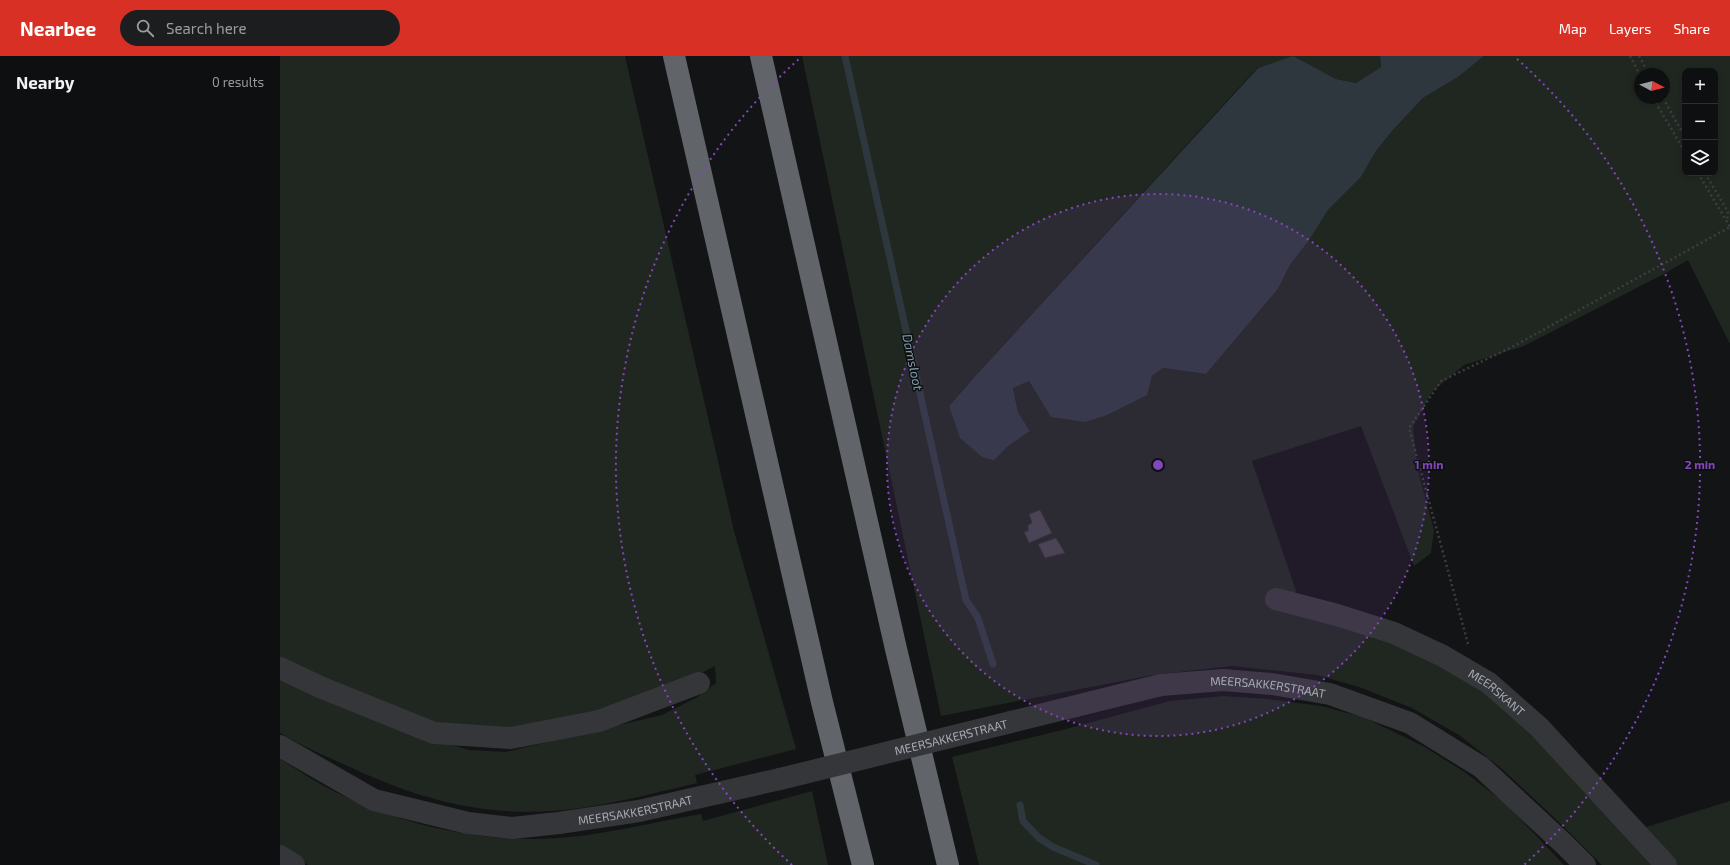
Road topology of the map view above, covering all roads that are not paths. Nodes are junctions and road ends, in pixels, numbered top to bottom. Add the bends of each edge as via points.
1 (674, 56) edge
2 (761, 56) edge
3 (1276, 599) dead end
4 (280, 668) edge
5 (699, 683) dead end
6 (280, 746) edge
7 (280, 856) edge
8 (294, 865) edge
9 (863, 865) edge
10 (948, 865) edge
11 (1585, 865) edge
12 (1666, 865) edge

1 - 9 highway via 822,702
2 - 10 highway via 896,649
3 - 12 street, MEERSKANT via 1394,633 1443,656 1489,683 1539,727
4 - 5 street via 434,733 511,738 599,721
6 - 11 street, MEERSAKKERSTRAAT, bridge via 374,800 468,823 512,828 639,811 1168,685 1223,680 1272,684 1330,694 1410,723 1481,767
7 - 8 street

